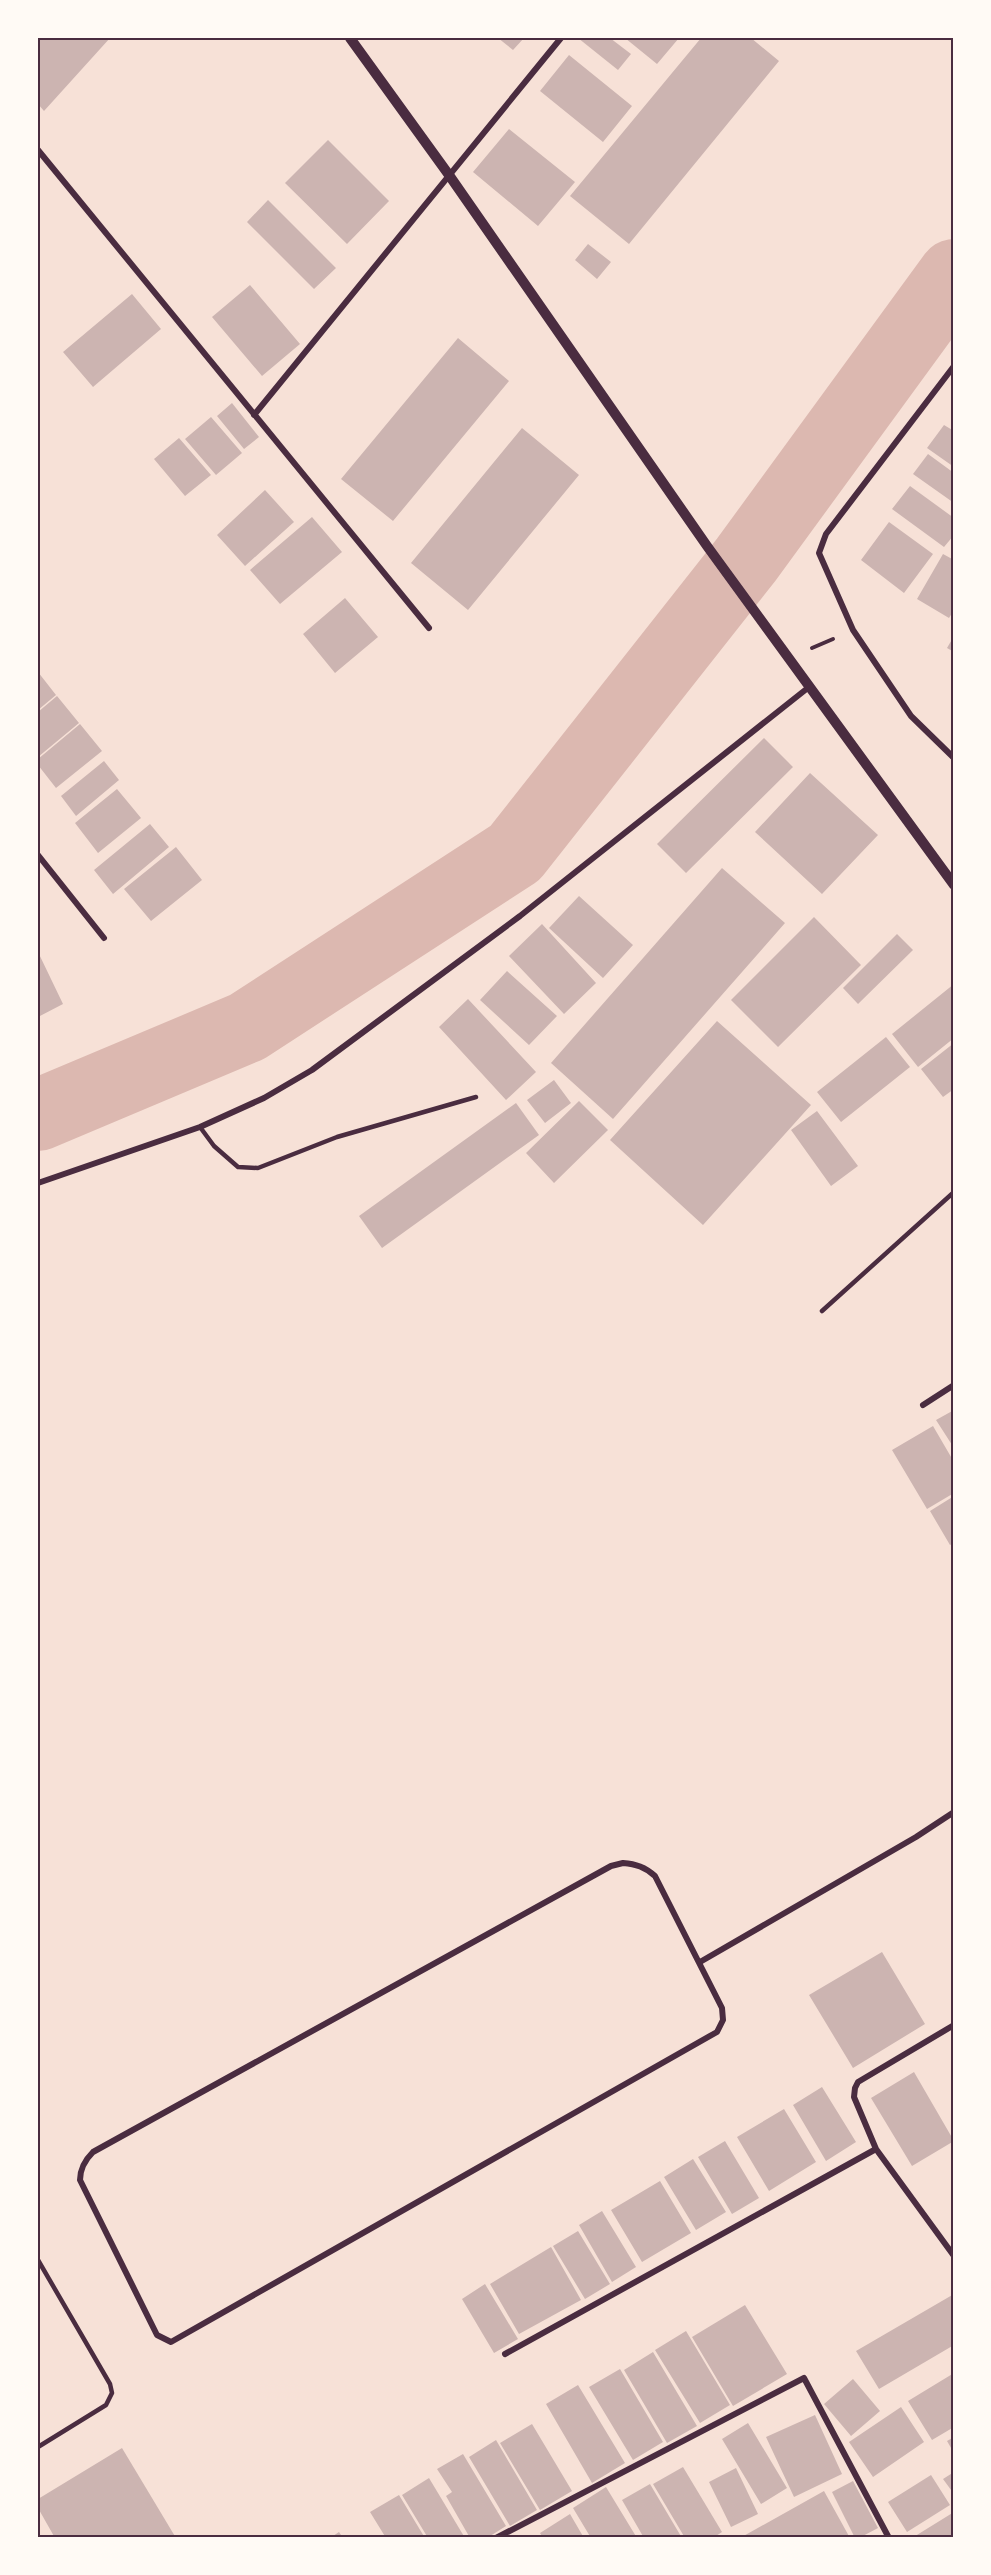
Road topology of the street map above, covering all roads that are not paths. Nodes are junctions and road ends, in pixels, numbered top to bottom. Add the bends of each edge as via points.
1 (350, 38) edge
2 (561, 38) edge
3 (38, 150) edge
4 (449, 175) junction
5 (954, 366) edge
6 (255, 416) junction
7 (429, 628) dead end
8 (809, 687) junction
9 (954, 758) edge
10 (38, 855) edge
11 (954, 885) edge
12 (104, 938) dead end
13 (476, 1097) dead end
14 (200, 1127) junction
15 (38, 1182) edge
16 (954, 1192) edge
17 (822, 1311) dead end
18 (954, 1385) edge
19 (923, 1405) dead end
20 (954, 1812) edge
21 (700, 1962) junction
22 (954, 2025) edge
23 (876, 2149) junction
24 (951, 2246) edge
25 (954, 2256) edge
26 (38, 2261) edge
27 (505, 2354) dead end
28 (38, 2447) edge
29 (496, 2538) edge
30 (889, 2538) edge

1 - 4 street
2 - 4 street
3 - 6 street
4 - 6 street
4 - 8 street
5 - 9 street via 826,534 819,553 853,630 911,716
6 - 7 street
8 - 11 street
8 - 14 street via 520,916 359,1037 264,1098
10 - 12 street
13 - 14 lane via 337,1137 258,1168 238,1167
14 - 15 street
16 - 17 lane
18 - 19 street
20 - 21 street
21 - 21 street via 723,2013 720,2027 711,2037 171,2342 156,2335 80,2180 82,2165 93,2152 610,1866 633,1863 655,1876
22 - 23 street via 858,2082 854,2092 856,2106
23 - 24 street
23 - 27 street
24 - 25 street
26 - 28 lane via 112,2393 106,2405
29 - 30 street via 804,2378

